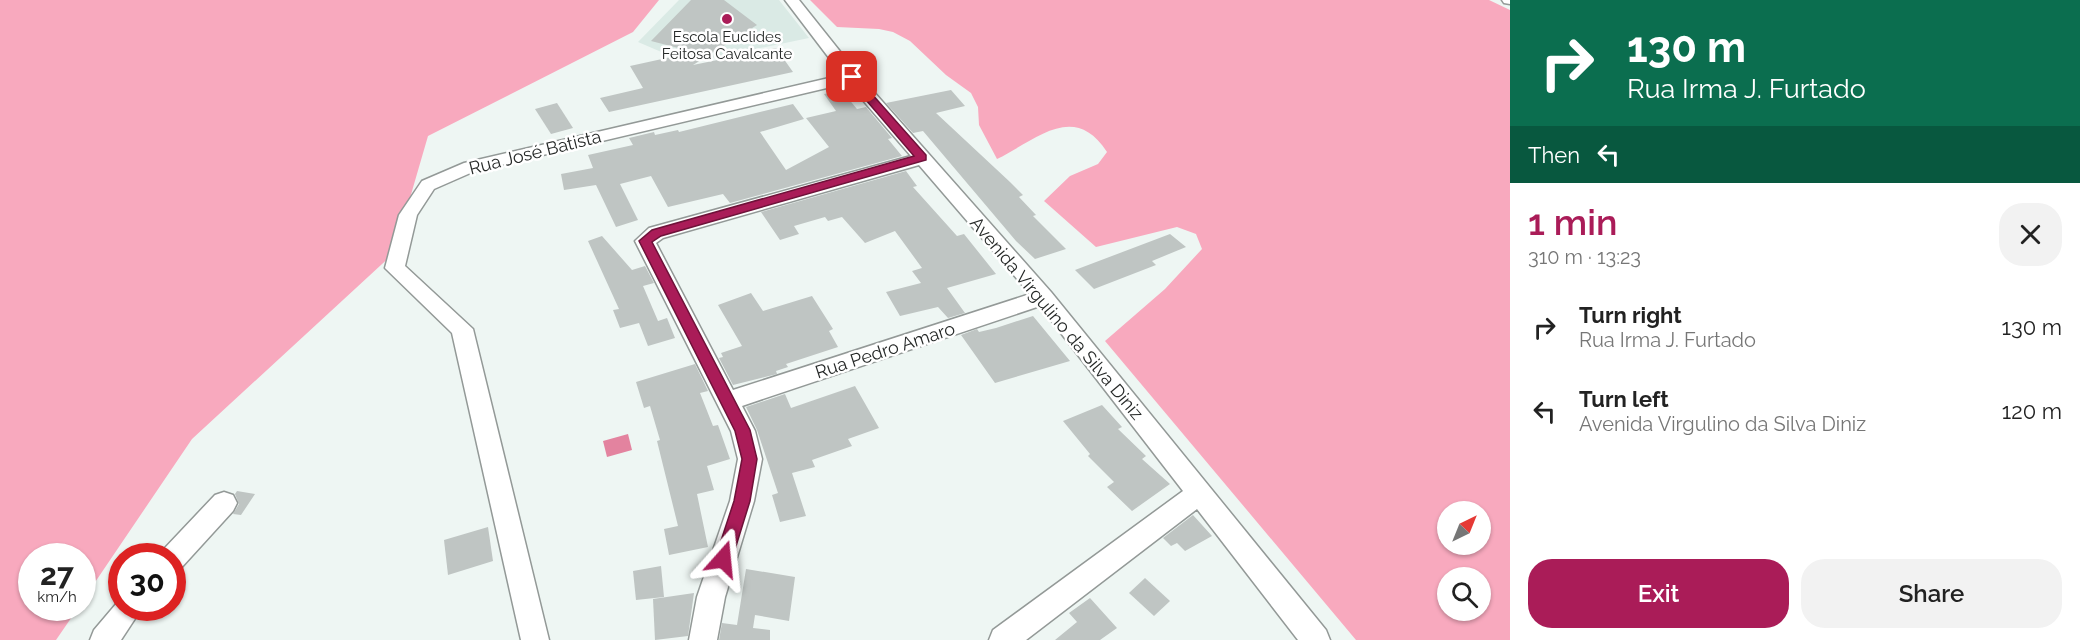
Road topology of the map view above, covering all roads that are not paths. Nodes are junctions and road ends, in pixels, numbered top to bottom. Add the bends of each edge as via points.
1 (792, 0) edge
2 (852, 77) junction
3 (922, 158) junction
4 (1044, 297) junction
5 (726, 402) junction
6 (1199, 493) junction
7 (224, 503) dead end
8 (186, 544) edge
9 (118, 621) edge
10 (104, 640) edge
11 (535, 640) edge
12 (703, 640) edge
13 (1002, 640) edge
14 (1316, 640) edge

1 - 2 street, Avenida Virgulino da Silva Diniz
2 - 3 street, Avenida Virgulino da Silva Diniz
2 - 11 street, Rua José Batista via 470,167 428,185 408,215 394,268 462,329
3 - 4 street, Avenida Virgulino da Silva Diniz
3 - 5 street via 656,233 645,241
4 - 5 street, Rua Pedro Amaro
4 - 6 street, Avenida Virgulino da Silva Diniz
5 - 12 street via 742,430 750,459 742,501 711,597
6 - 13 street
6 - 14 street, Avenida Virgulino da Silva Diniz
7 - 8 street
9 - 10 street

